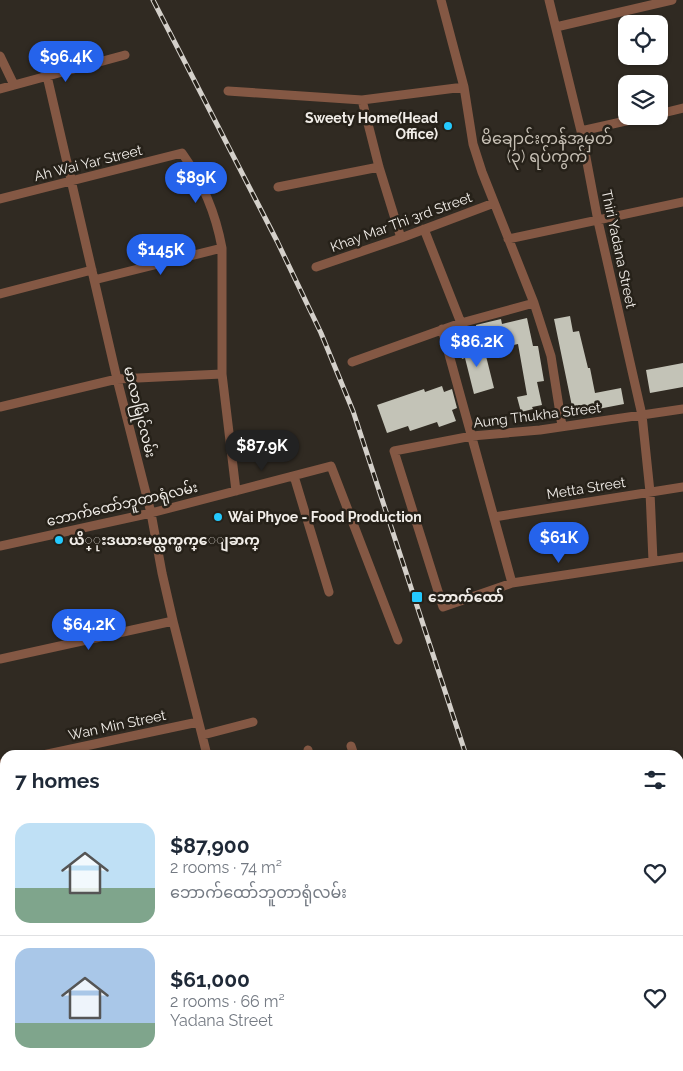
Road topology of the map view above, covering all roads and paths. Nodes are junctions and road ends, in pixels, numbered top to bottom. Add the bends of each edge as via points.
1 (441, 0) edge
2 (549, 0) edge
3 (672, 0) edge
4 (556, 27) junction
5 (125, 55) dead end
6 (0, 56) edge
7 (48, 76) junction
8 (14, 85) junction
9 (464, 87) junction
10 (0, 89) edge
11 (228, 92) dead end
12 (362, 100) junction
13 (683, 108) edge
14 (668, 112) edge
15 (618, 123) edge
16 (581, 131) junction
17 (378, 167) junction
18 (70, 181) junction
19 (278, 187) dead end
20 (0, 199) edge
21 (683, 202) edge
22 (494, 203) junction
23 (598, 221) junction
24 (424, 229) junction
25 (401, 238) junction
26 (508, 239) junction
27 (222, 248) junction
28 (316, 267) dead end
29 (92, 270) junction
30 (94, 280) junction
31 (0, 294) edge
32 (534, 303) junction
33 (460, 323) junction
34 (442, 330) junction
35 (352, 362) dead end
36 (222, 374) junction
37 (116, 379) junction
38 (0, 406) edge
39 (683, 409) edge
40 (642, 416) junction
41 (562, 426) junction
42 (472, 436) junction
43 (294, 476) junction
44 (683, 488) edge
45 (236, 491) junction
46 (650, 492) junction
47 (151, 513) junction
48 (494, 516) junction
49 (0, 546) edge
50 (683, 557) edge
51 (653, 561) junction
52 (512, 583) junction
53 (329, 592) dead end
54 (173, 621) junction
55 (398, 640) dead end
56 (0, 659) edge
57 (198, 722) junction
58 (253, 722) dead end
59 (202, 735) junction
60 (66, 750) edge
61 (206, 750) edge

1 - 9 street
2 - 4 street, Thiri Yadana Street
3 - 4 street
4 - 16 street, Thiri Yadana Street
5 - 7 street
6 - 8 street
7 - 8 street
7 - 18 street, မာလာမြိုင်လမ်း
8 - 10 street
9 - 12 street
9 - 22 street via 473,144
11 - 12 street
12 - 17 street
13 - 14 street
15 - 16 street
16 - 23 street, Thiri Yadana Street
17 - 19 street
17 - 25 street
18 - 20 street, Ah Wai Yar Street
18 - 27 street, Ah Wai Yar Street via 182,154 210,203
18 - 29 street, မာလာမြိုင်လမ်း
21 - 23 street
22 - 24 street, Khay Mar Thi 3rd Street
22 - 26 street
23 - 26 street
23 - 40 street, Thiri Yadana Street
24 - 25 street, Khay Mar Thi 3rd Street
24 - 33 street
25 - 28 street, Khay Mar Thi 3rd Street
26 - 32 street
27 - 30 street
27 - 36 street
29 - 30 street, မာလာမြိုင်လမ်း
29 - 31 street
30 - 37 street, မာလာမြိုင်လမ်း
32 - 33 street
32 - 41 street via 551,356
33 - 34 street
34 - 35 street
34 - 42 street
36 - 37 street
36 - 45 street
37 - 38 street
37 - 47 street, မာလာမြိုင်လမ်း
39 - 40 street, Aung Thukha Street
40 - 41 street, Aung Thukha Street
40 - 46 street, Thiri Yadana Street
41 - 42 street, Aung Thukha Street
42 - 48 street
42 - 52 street, Aung Thukha Street via 394,451 443,606
43 - 45 street, ဘောက်ထော်ဘူတာရုံလမ်း
43 - 53 street
43 - 55 street, ဘောက်ထော်ဘူတာရုံလမ်း via 328,466 333,469
44 - 46 street, Metta Street
45 - 47 street, ဘောက်ထော်ဘူတာရုံလမ်း
46 - 48 street, Metta Street
46 - 51 street, Thiri Yadana Street
47 - 49 street, ဘောက်ထော်ဘူတာရုံလမ်း
47 - 54 street, မာလာမြိုင်လမ်း
48 - 52 street
50 - 51 street
51 - 52 street
54 - 56 street
54 - 57 street, မာလာမြိုင်လမ်း
57 - 59 street, မာလာမြိုင်လမ်း
57 - 60 street, Wan Min Street
58 - 59 street
59 - 61 street, မာလာမြိုင်လမ်း

